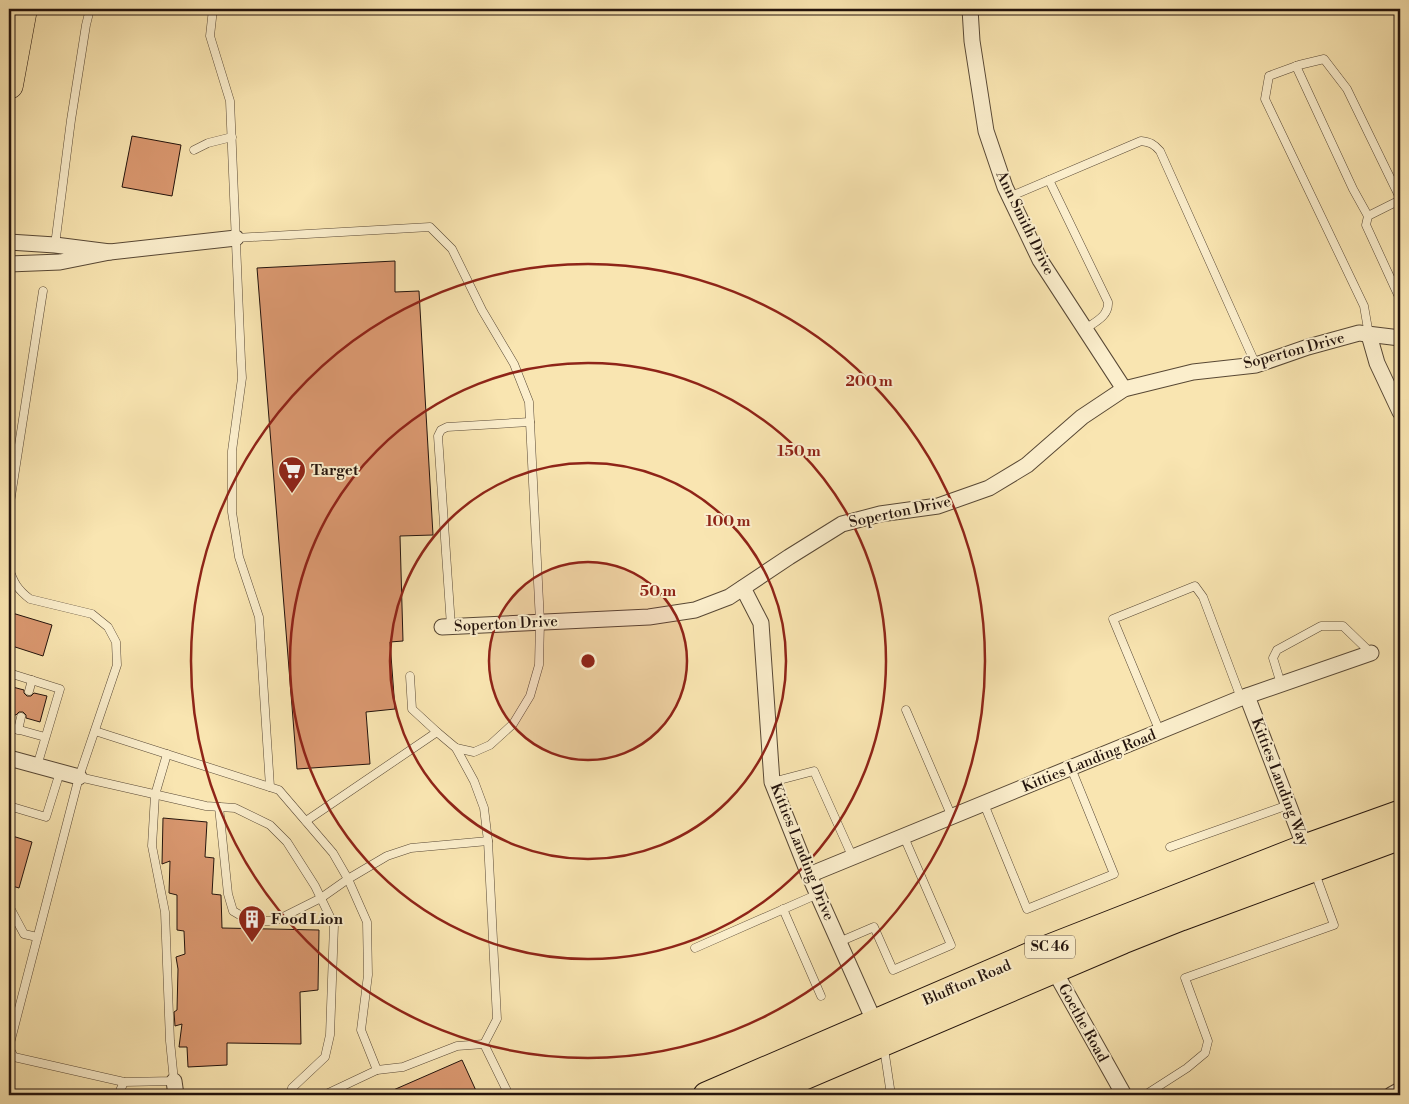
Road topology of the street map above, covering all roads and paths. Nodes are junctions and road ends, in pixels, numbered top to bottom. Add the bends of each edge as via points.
1 (23, 9) edge
2 (90, 9) edge
3 (213, 9) edge
4 (970, 9) edge
5 (1296, 66) junction
6 (9, 85) edge
7 (232, 137) junction
8 (194, 150) dead end
9 (1049, 180) junction
10 (1009, 196) junction
11 (1400, 199) edge
12 (1368, 216) junction
13 (236, 238) junction
14 (9, 242) edge
15 (55, 245) junction
16 (110, 252) junction
17 (9, 264) edge
18 (43, 291) dead end
19 (1400, 299) edge
20 (1085, 329) junction
21 (1369, 335) junction
22 (1400, 338) edge
23 (1256, 365) junction
24 (1124, 388) junction
25 (1400, 412) edge
26 (530, 422) junction
27 (9, 509) edge
28 (9, 568) edge
29 (743, 588) junction
30 (540, 622) junction
31 (446, 627) joint
32 (1371, 654) joint
33 (9, 673) edge
34 (410, 676) dead end
35 (32, 680) junction
36 (1281, 684) junction
37 (29, 691) dead end
38 (1244, 697) junction
39 (906, 710) dead end
40 (21, 717) dead end
41 (9, 727) edge
42 (18, 730) junction
43 (95, 731) junction
44 (437, 732) junction
45 (1160, 732) junction
46 (45, 737) junction
47 (456, 748) junction
48 (167, 754) junction
49 (9, 758) edge
50 (37, 766) junction
51 (1071, 768) junction
52 (60, 772) junction
53 (79, 777) junction
54 (772, 782) junction
55 (270, 787) junction
56 (155, 795) junction
57 (984, 804) junction
58 (1288, 805) junction
59 (9, 806) edge
60 (219, 807) junction
61 (1400, 813) edge
62 (952, 817) junction
63 (306, 820) junction
64 (904, 837) junction
65 (1400, 837) edge
66 (488, 841) junction
67 (1170, 847) dead end
68 (853, 858) junction
69 (1309, 858) junction
70 (809, 876) junction
71 (348, 879) junction
72 (818, 894) junction
73 (321, 898) junction
74 (9, 906) edge
75 (783, 909) junction
76 (37, 937) junction
77 (839, 942) junction
78 (695, 948) dead end
79 (1049, 961) junction
80 (821, 996) dead end
81 (879, 1033) junction
82 (484, 1044) junction
83 (9, 1048) edge
84 (377, 1070) junction
85 (124, 1082) junction
86 (175, 1088) edge
87 (1400, 1090) edge
88 (118, 1095) edge
89 (291, 1095) edge
90 (324, 1095) edge
91 (509, 1095) edge
92 (706, 1095) edge
93 (762, 1095) edge
94 (890, 1095) edge
95 (1124, 1095) edge
96 (1145, 1095) edge
97 (1391, 1095) edge

1 - 6 highway
2 - 15 lane via 70,120
3 - 7 lane via 210,36 230,101
4 - 10 street, Ann Smith Drive via 986,131
5 - 11 lane via 1324,60 1347,88
5 - 12 lane
5 - 21 lane via 1269,76 1265,99 1364,306
7 - 8 lane
7 - 13 lane
9 - 10 lane
9 - 20 lane via 1108,302 1106,313
9 - 23 lane via 1141,141 1154,145 1160,151
10 - 20 street, Ann Smith Drive via 1040,260
11 - 12 lane
12 - 19 lane via 1366,225
13 - 16 street
13 - 26 lane via 430,227 452,249 482,310 514,364 529,402
13 - 55 lane via 242,378 232,451 232,512 239,557 259,617
14 - 15 street
15 - 16 street
16 - 17 street via 60,262
18 - 27 lane
20 - 24 street, Ann Smith Drive
21 - 22 street, Soperton Drive
21 - 23 street, Soperton Drive via 1359,333
21 - 25 street via 1377,363
23 - 24 street, Soperton Drive via 1193,372
24 - 29 street, Soperton Drive via 1082,417 1027,465 989,488 938,506 880,514 842,524
26 - 30 lane
26 - 31 lane via 447,427 438,436
28 - 43 lane via 13,582 30,599 92,614 108,627 116,642 117,665
29 - 30 street, Soperton Drive via 695,610 648,617
29 - 54 street, Kitties Landing Drive via 761,623
30 - 31 street, Soperton Drive
30 - 47 lane via 538,665 530,696 513,724 490,745 474,752
32 - 36 street, Kitties Landing Road
32 - 36 lane via 1343,626 1321,626 1277,650 1273,658
33 - 35 lane
34 - 44 lane via 412,709
35 - 37 lane
35 - 46 lane via 60,689
36 - 38 street, Kitties Landing Road
38 - 45 street, Kitties Landing Road
38 - 45 lane via 1203,597 1195,586 1140,608 1113,620
38 - 58 street, Kitties Landing Way
39 - 62 lane
40 - 42 lane
41 - 42 lane
42 - 46 lane
43 - 48 lane
43 - 53 lane
44 - 47 lane
44 - 63 lane
45 - 51 street, Kitties Landing Road
46 - 50 lane
47 - 66 lane via 484,808
48 - 55 lane
48 - 56 lane
49 - 50 street
50 - 52 street
51 - 57 street, Kitties Landing Road
51 - 57 lane via 1114,874 1027,909
52 - 53 street
52 - 59 lane via 46,817
53 - 56 lane
53 - 76 lane
54 - 68 lane via 814,771
54 - 70 street, Kitties Landing Drive
55 - 63 lane via 279,790
56 - 60 lane
56 - 86 lane via 152,846 165,912
57 - 62 street, Kitties Landing Road
58 - 67 lane
58 - 69 street, Kitties Landing Way
60 - 73 lane via 235,808 270,825 288,842
60 - 73 lane via 228,894 233,911 250,921 275,921
61 - 69 main road, Bluffton Road / SC 46
62 - 64 street, Kitties Landing Road
63 - 71 lane via 333,853
64 - 68 street, Kitties Landing Road
64 - 77 lane via 951,945 893,970 874,927
65 - 69 main road, Bluffton Road / SC 46
66 - 71 lane via 411,848 387,856
66 - 82 lane via 497,1019
68 - 70 street, Kitties Landing Road
69 - 79 main road, Bluffton Road / SC 46
69 - 96 lane via 1334,925 1184,978 1208,1041 1204,1053
70 - 72 street, Kitties Landing Drive
71 - 73 lane
71 - 84 lane via 367,922 368,975 361,1030
72 - 75 lane
72 - 77 street, Kitties Landing Drive
73 - 89 lane via 334,924 330,1035 325,1057 292,1088
74 - 76 lane via 24,934
75 - 78 lane
75 - 80 lane
76 - 83 lane
77 - 81 street, Kitties Landing Drive
79 - 81 main road, Bluffton Road / SC 46
79 - 95 street, Goethe Road
81 - 92 main road, Bluffton Road / SC 46
81 - 93 main road, Bluffton Road / SC 46
81 - 94 lane
82 - 84 lane via 457,1046 403,1067
82 - 91 lane
83 - 85 lane via 14,1057
84 - 90 lane
85 - 86 lane
85 - 88 lane
87 - 97 street

